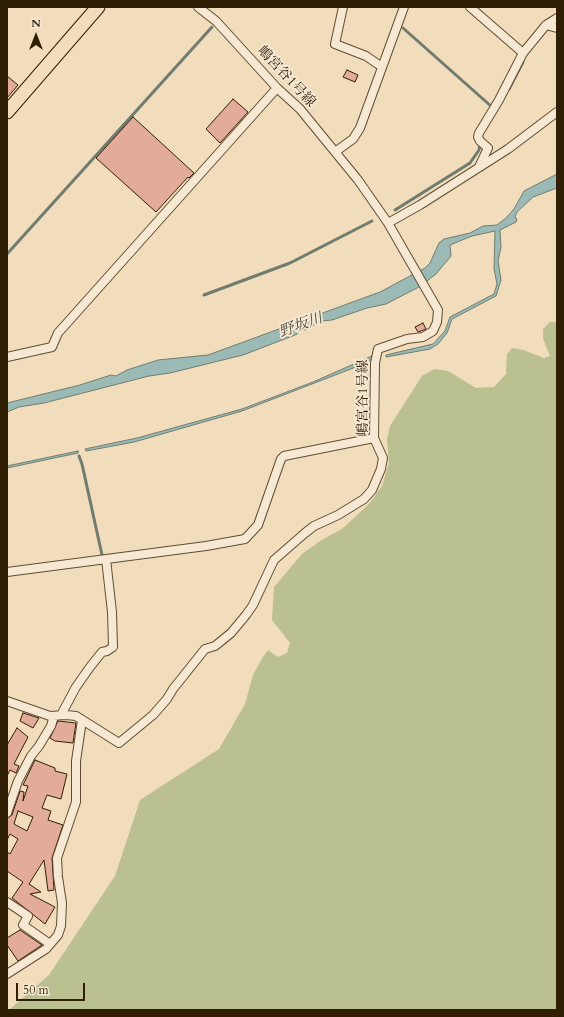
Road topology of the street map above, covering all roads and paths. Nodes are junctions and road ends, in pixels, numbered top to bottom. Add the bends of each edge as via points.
1 (98, 7) edge
2 (198, 7) edge
3 (343, 7) edge
4 (404, 7) edge
5 (470, 7) edge
6 (557, 18) edge
7 (546, 24) junction
8 (557, 28) edge
9 (523, 53) junction
10 (382, 67) junction
11 (277, 88) junction
12 (7, 112) edge
13 (557, 112) edge
14 (335, 152) junction
15 (479, 167) junction
16 (388, 223) junction
17 (7, 357) edge
18 (374, 438) junction
19 (106, 559) junction
20 (7, 572) edge
21 (7, 701) edge
22 (58, 715) junction
23 (82, 720) junction
24 (7, 813) edge
25 (7, 902) edge
26 (50, 944) junction
27 (7, 974) edge

1 - 12 main road
2 - 11 street, 嶋宮谷1号線 via 216,21
3 - 10 street via 335,44 366,56
4 - 10 street
5 - 9 street
6 - 7 street
7 - 8 street
7 - 9 street
9 - 15 street via 479,133 478,138 488,148
10 - 14 street via 360,128 353,140
11 - 14 street, 嶋宮谷1号線 via 300,109
11 - 17 street via 58,333 52,347
13 - 15 street via 508,149
14 - 16 street, 嶋宮谷1号線
15 - 16 street
16 - 18 street, 嶋宮谷1号線 via 438,310 433,331 423,337 378,349 375,363
18 - 19 street via 284,456 258,525 245,539 232,543
18 - 23 street, 嶋宮谷1号線 via 383,458 372,490 364,499 304,533 274,560 243,620 215,646 205,650 153,715 119,743
19 - 20 street
19 - 22 street via 113,646 102,652 90,667
21 - 22 street, 嶋宮谷1号線 via 50,716
22 - 23 street, 嶋宮谷1号線 via 76,716
22 - 24 street via 31,756 18,781
23 - 26 street via 76,761 76,802 58,854 62,919 58,935
25 - 26 street via 28,916 23,925
26 - 27 street

